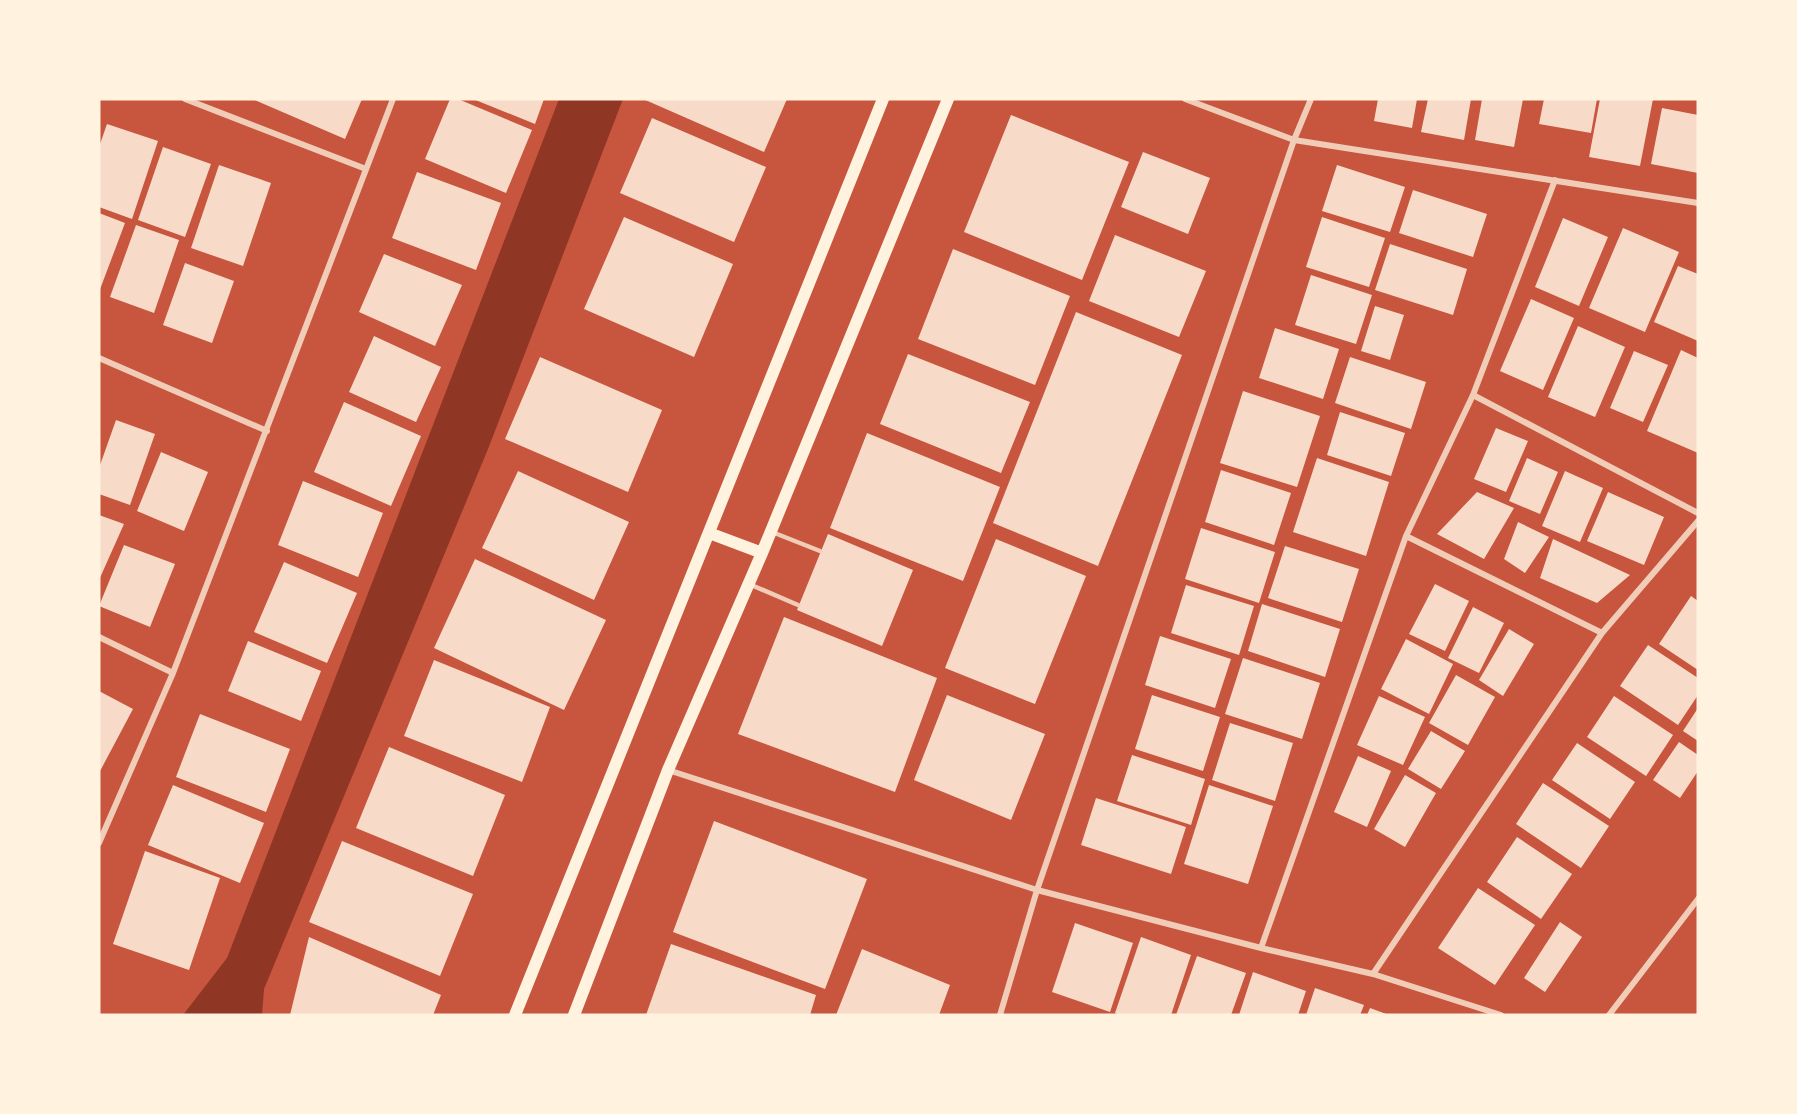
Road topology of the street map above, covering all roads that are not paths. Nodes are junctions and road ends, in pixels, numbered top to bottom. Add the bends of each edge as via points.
1 (185, 99) edge
2 (393, 99) edge
3 (883, 99) edge
4 (948, 99) edge
5 (1185, 99) edge
6 (1311, 99) edge
7 (1294, 140) junction
8 (366, 169) junction
9 (1555, 180) junction
10 (1698, 202) edge
11 (99, 358) edge
12 (1473, 395) junction
13 (267, 431) junction
14 (1698, 513) edge
15 (1698, 521) edge
16 (771, 531) junction
17 (709, 533) junction
18 (1406, 536) junction
19 (820, 551) dead end
20 (762, 553) junction
21 (749, 584) junction
22 (798, 605) dead end
23 (1602, 633) junction
24 (99, 638) edge
25 (173, 673) junction
26 (668, 770) junction
27 (99, 843) edge
28 (1036, 890) junction
29 (1698, 899) edge
30 (1261, 948) junction
31 (1372, 974) junction
32 (515, 1015) edge
33 (574, 1015) edge
34 (1000, 1015) edge
35 (1501, 1015) edge
36 (1609, 1015) edge

1 - 8 street
2 - 8 street
3 - 17 main road
4 - 16 main road
5 - 7 street
6 - 7 street
7 - 9 street
7 - 28 street
8 - 13 street
9 - 10 street
9 - 12 street
11 - 13 street
12 - 14 street
12 - 18 street
13 - 25 street
15 - 23 street
16 - 19 lane
16 - 20 main road
17 - 20 main road
17 - 32 main road
18 - 23 street
18 - 30 street
20 - 21 main road
21 - 22 lane
21 - 26 main road
23 - 31 street
24 - 25 street
25 - 27 street
26 - 28 street
26 - 33 main road
28 - 30 street
28 - 34 street
29 - 36 street
30 - 31 street
31 - 35 street

